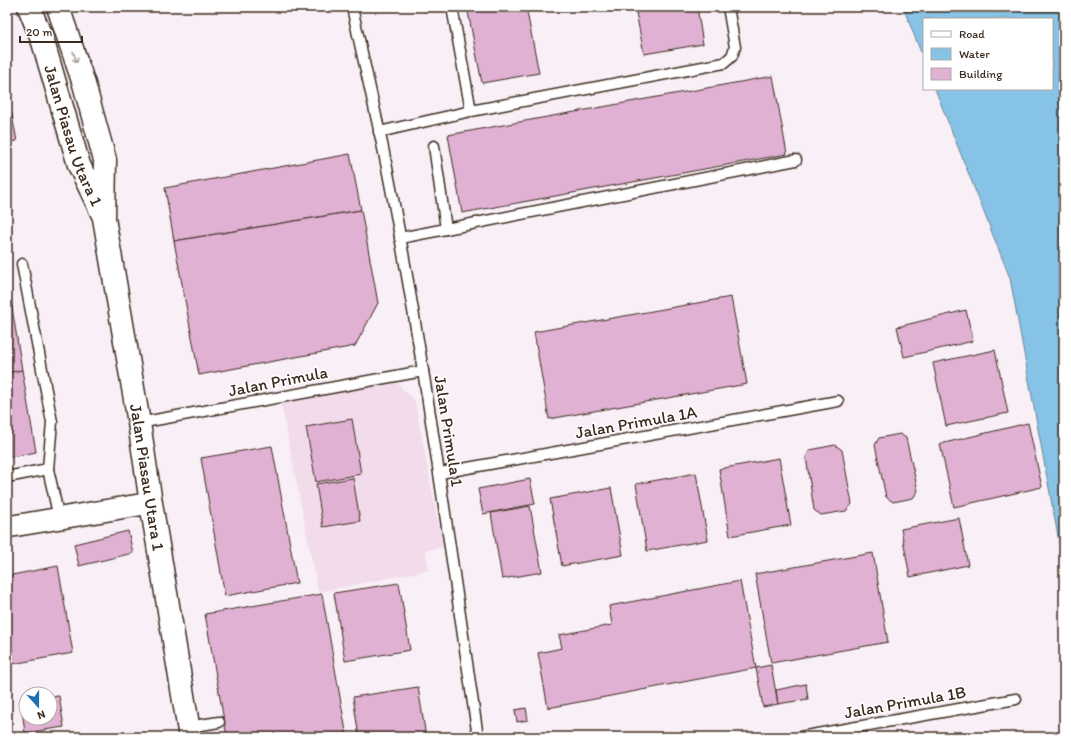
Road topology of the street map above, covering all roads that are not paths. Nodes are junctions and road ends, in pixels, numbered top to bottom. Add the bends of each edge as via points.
1 (28, 7) edge
2 (59, 7) edge
3 (352, 7) edge
4 (452, 7) edge
5 (728, 7) edge
6 (471, 111) junction
7 (379, 132) junction
8 (434, 146) dead end
9 (796, 160) dead end
10 (104, 218) junction
11 (446, 229) junction
12 (400, 238) junction
13 (22, 264) dead end
14 (423, 370) junction
15 (838, 401) dead end
16 (140, 423) junction
17 (48, 469) junction
18 (440, 473) junction
19 (7, 477) edge
20 (151, 503) junction
21 (59, 518) junction
22 (7, 527) edge
23 (1016, 698) dead end
24 (219, 722) dead end
25 (189, 732) edge
26 (478, 737) edge
27 (800, 737) edge

1 - 10 street, Jalan Piasau Utara 1 via 43,42 79,165
2 -> 10 street, Jalan Piasau Utara 1 via 105,160
3 - 7 lane, Jalan Primula 1
4 - 6 lane
5 - 6 lane via 736,47 724,64
6 - 7 lane
7 - 12 lane, Jalan Primula 1
8 - 11 lane
9 - 11 lane
10 - 16 street, Jalan Piasau Utara 1
11 - 12 lane
12 - 14 lane, Jalan Primula 1
13 - 17 lane via 52,422
14 - 16 lane, Jalan Primula
14 - 18 lane, Jalan Primula 1
15 - 18 lane, Jalan Primula 1A
16 - 20 street, Jalan Piasau Utara 1
17 - 19 lane
17 - 21 lane
18 - 26 lane, Jalan Primula 1
20 - 21 street
20 - 25 street, Jalan Piasau Utara 1
21 - 22 street
23 - 27 lane, Jalan Primula 1B
24 - 25 lane

